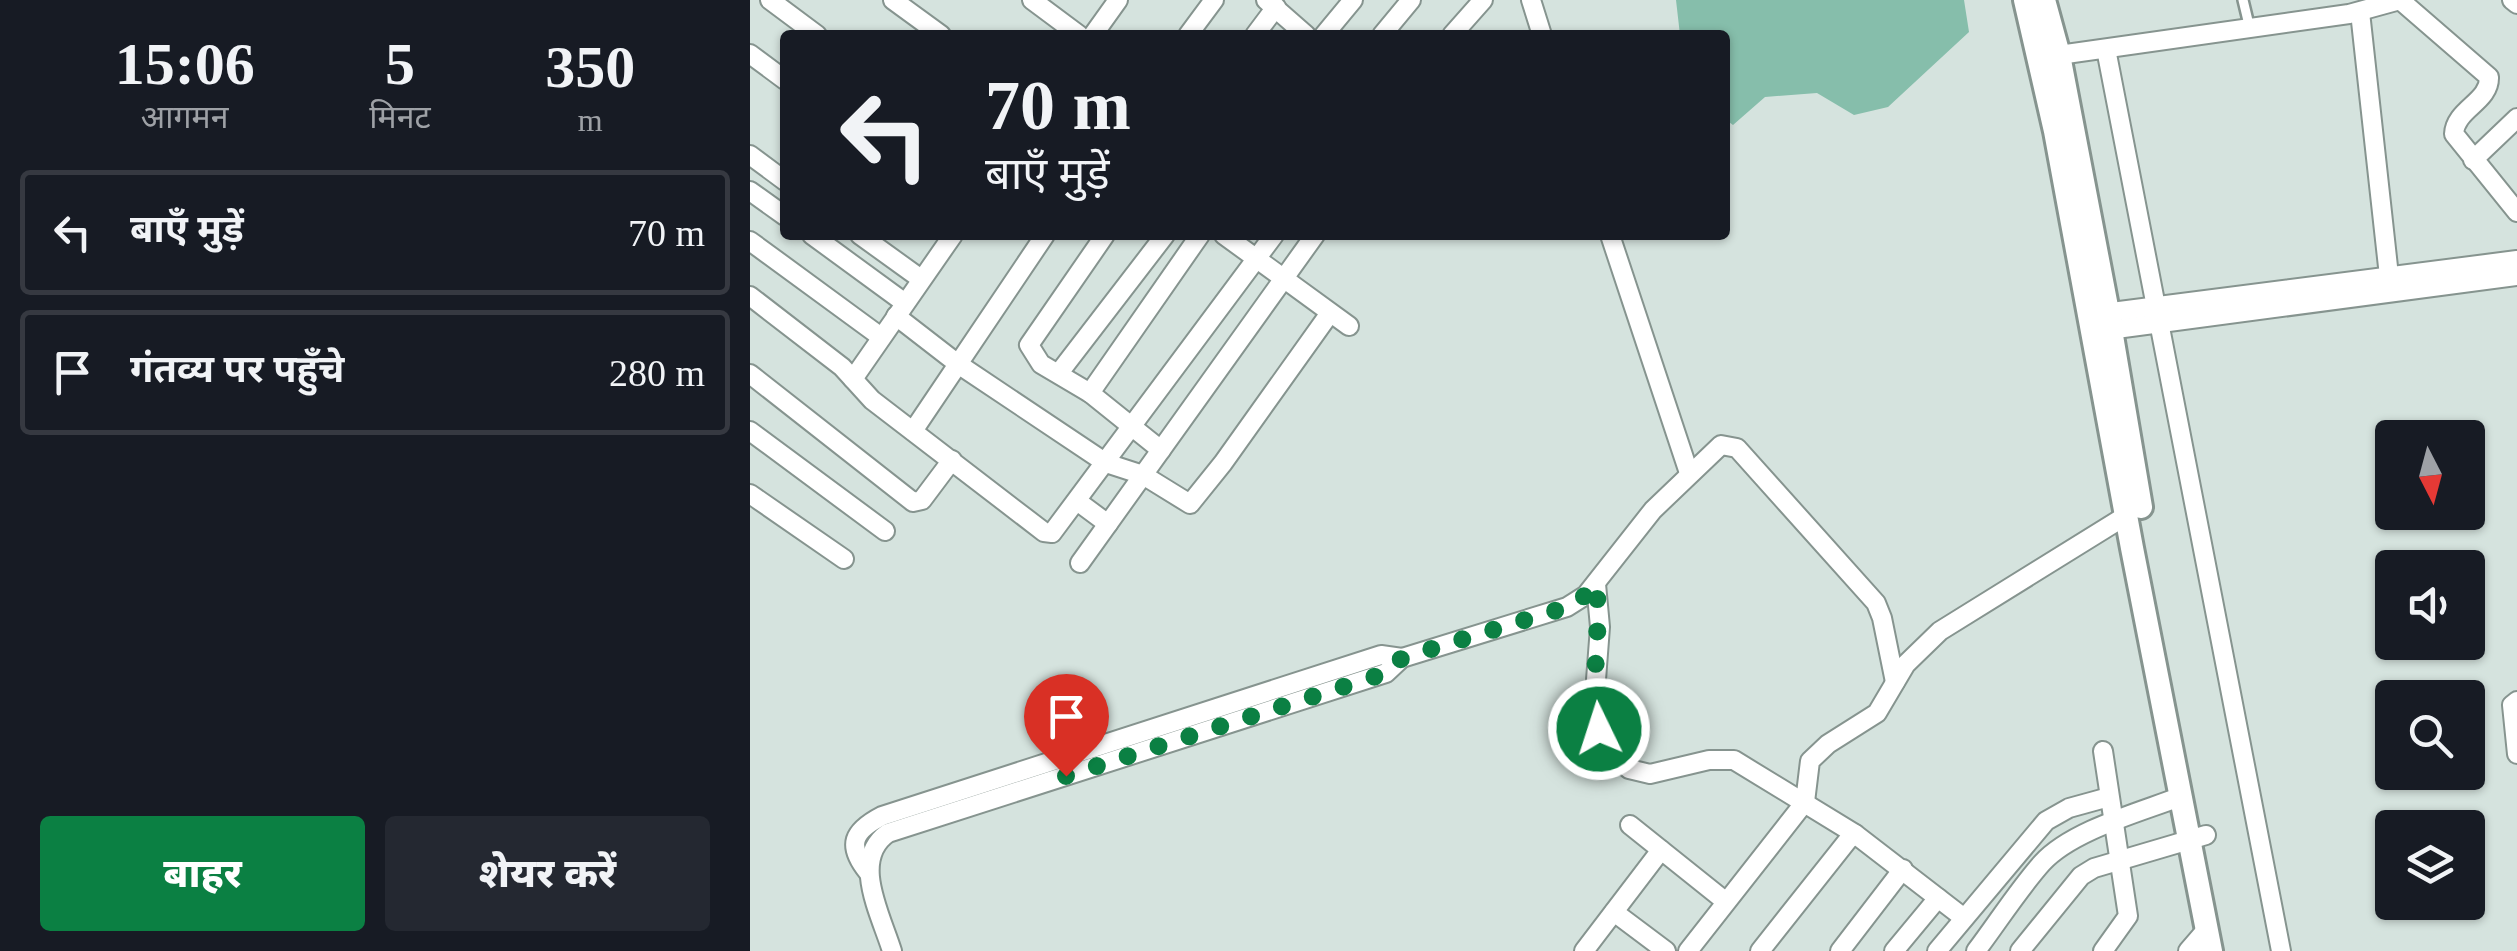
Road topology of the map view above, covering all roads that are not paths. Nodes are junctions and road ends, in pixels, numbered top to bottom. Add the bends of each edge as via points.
1 (770, 0) edge
2 (893, 0) edge
3 (1033, 0) edge
4 (1118, 0) edge
5 (1214, 0) edge
6 (1353, 0) edge
7 (1411, 0) edge
8 (1483, 0) edge
9 (1531, 0) edge
10 (2025, 0) edge
11 (2044, 0) edge
12 (2243, 0) edge
13 (2404, 2) edge
14 (1271, 4) edge
15 (2360, 12) junction
16 (2250, 28) junction
17 (810, 30) edge
18 (934, 30) edge
19 (1072, 30) edge
20 (1097, 30) edge
21 (1192, 30) edge
22 (1258, 30) edge
23 (1300, 30) edge
24 (1328, 30) edge
25 (1386, 30) edge
26 (1456, 30) edge
27 (1540, 30) edge
28 (2106, 49) junction
29 (750, 54) edge
30 (2059, 55) junction
31 (780, 76) edge
32 (2517, 118) edge
33 (750, 155) edge
34 (2474, 160) junction
35 (780, 177) edge
36 (750, 190) edge
37 (780, 212) edge
38 (2517, 212) edge
39 (818, 240) edge
40 (867, 240) edge
41 (949, 240) edge
42 (1042, 240) edge
43 (1102, 240) edge
44 (1161, 240) edge
45 (1197, 240) edge
46 (1230, 240) edge
47 (1270, 240) edge
48 (1312, 240) edge
49 (1612, 240) edge
50 (750, 241) edge
51 (1256, 260) junction
52 (2517, 260) edge
53 (2389, 276) junction
54 (2517, 276) edge
55 (921, 280) junction
56 (1283, 281) junction
57 (750, 296) edge
58 (900, 309) junction
59 (1330, 313) junction
60 (2157, 315) junction
61 (2101, 322) junction
62 (1349, 326) dead end
63 (880, 336) junction
64 (958, 364) junction
65 (1062, 369) dead end
66 (750, 374) edge
67 (852, 379) junction
68 (1090, 393) junction
69 (1132, 428) junction
70 (913, 430) junction
71 (750, 431) edge
72 (1161, 450) junction
73 (952, 460) junction
74 (1106, 463) junction
75 (1689, 473) junction
76 (1143, 475) junction
77 (750, 494) edge
78 (1078, 501) junction
79 (2126, 515) junction
80 (1108, 524) junction
81 (885, 531) dead end
82 (844, 560) dead end
83 (1080, 563) dead end
84 (1596, 584) junction
85 (1402, 658) junction
86 (1894, 682) junction
87 (2517, 702) edge
88 (2103, 751) dead end
89 (2517, 754) edge
90 (2182, 796) junction
91 (2109, 797) junction
92 (1804, 802) junction
93 (2114, 823) junction
94 (1630, 825) dead end
95 (860, 831) junction
96 (1856, 834) junction
97 (2198, 836) junction
98 (880, 838) junction
99 (1661, 850) junction
100 (2120, 860) junction
101 (1903, 870) junction
102 (868, 872) junction
103 (1938, 898) junction
104 (1725, 901) junction
105 (1614, 912) junction
106 (1964, 918) junction
107 (2209, 940) edge
108 (892, 951) edge
109 (1584, 951) edge
110 (1666, 951) edge
111 (1688, 951) edge
112 (1760, 951) edge
113 (1840, 951) edge
114 (1894, 951) edge
115 (1937, 951) edge
116 (1976, 951) edge
117 (2020, 951) edge
118 (2103, 951) edge
119 (2188, 951) edge
120 (2227, 951) edge
121 (2281, 951) edge

1 - 17 street
2 - 18 street
3 - 19 street
4 - 20 street
5 - 21 street
6 - 24 street
7 - 25 street
8 - 26 street
9 - 27 street
10 - 61 main road
11 - 30 main road
12 - 16 lane
13 - 15 street
13 - 34 street via 2489,77 2488,91 2452,127
14 - 22 street
14 - 23 street
15 - 16 street
15 - 53 street
16 - 28 street
28 - 30 street
28 - 60 street
29 - 31 street
30 - 61 main road
32 - 34 street
33 - 35 street
34 - 38 street
36 - 37 street
39 - 58 street
40 - 55 street
41 - 55 street
42 - 64 street
43 - 68 street via 1029,346 1042,364
44 - 65 street
45 - 68 street
46 - 51 street
47 - 51 street
48 - 56 street
49 - 75 street
50 - 63 street
51 - 56 street
51 - 69 street
52 - 53 street
53 - 60 street
54 - 60 street
55 - 58 street
56 - 59 street
56 - 72 street
57 - 67 street
58 - 63 street
58 - 64 street
59 - 62 street
59 - 76 street via 1190,504
60 - 61 street
60 - 121 street
61 - 79 main road
61 - 97 main road
63 - 67 street
64 - 70 street
64 - 74 street
66 - 73 street via 913,502 922,500
67 - 70 street
68 - 69 street
69 - 72 street
69 - 74 street
70 - 73 street
71 - 81 street
72 - 76 street
73 - 78 street via 1044,532 1057,529
74 - 76 street
74 - 78 street
75 - 84 street
75 - 86 street via 1722,445 1737,448 1876,603
76 - 80 street
77 - 82 street
78 - 80 street
79 - 86 street via 1940,631
79 - 90 main road
80 - 83 street
84 - 85 street via 1567,607
84 - 92 street via 1594,706 1604,743 1616,758 1650,774 1734,760
85 - 95 street via 1362,661 882,816
85 - 98 street via 1386,673
86 - 92 street via 1876,713 1810,761
87 - 89 street
88 - 91 street
90 - 93 street
90 - 97 main road
91 - 93 street
91 - 106 street via 2046,820
92 - 96 street
92 - 104 street
93 - 100 street
93 - 116 street via 2043,862
94 - 99 street
95 - 98 street
95 - 102 street via 854,848
96 - 101 street
96 - 112 street
97 - 100 street
97 - 107 main road
97 - 120 main road
98 - 102 street
99 - 104 street
99 - 105 street
100 - 117 street via 2073,883
100 - 118 street via 2128,916
101 - 103 street
101 - 113 street
102 - 108 street
103 - 106 street
103 - 114 street
104 - 111 street
105 - 109 street
105 - 110 street
106 - 115 street
107 - 119 street

